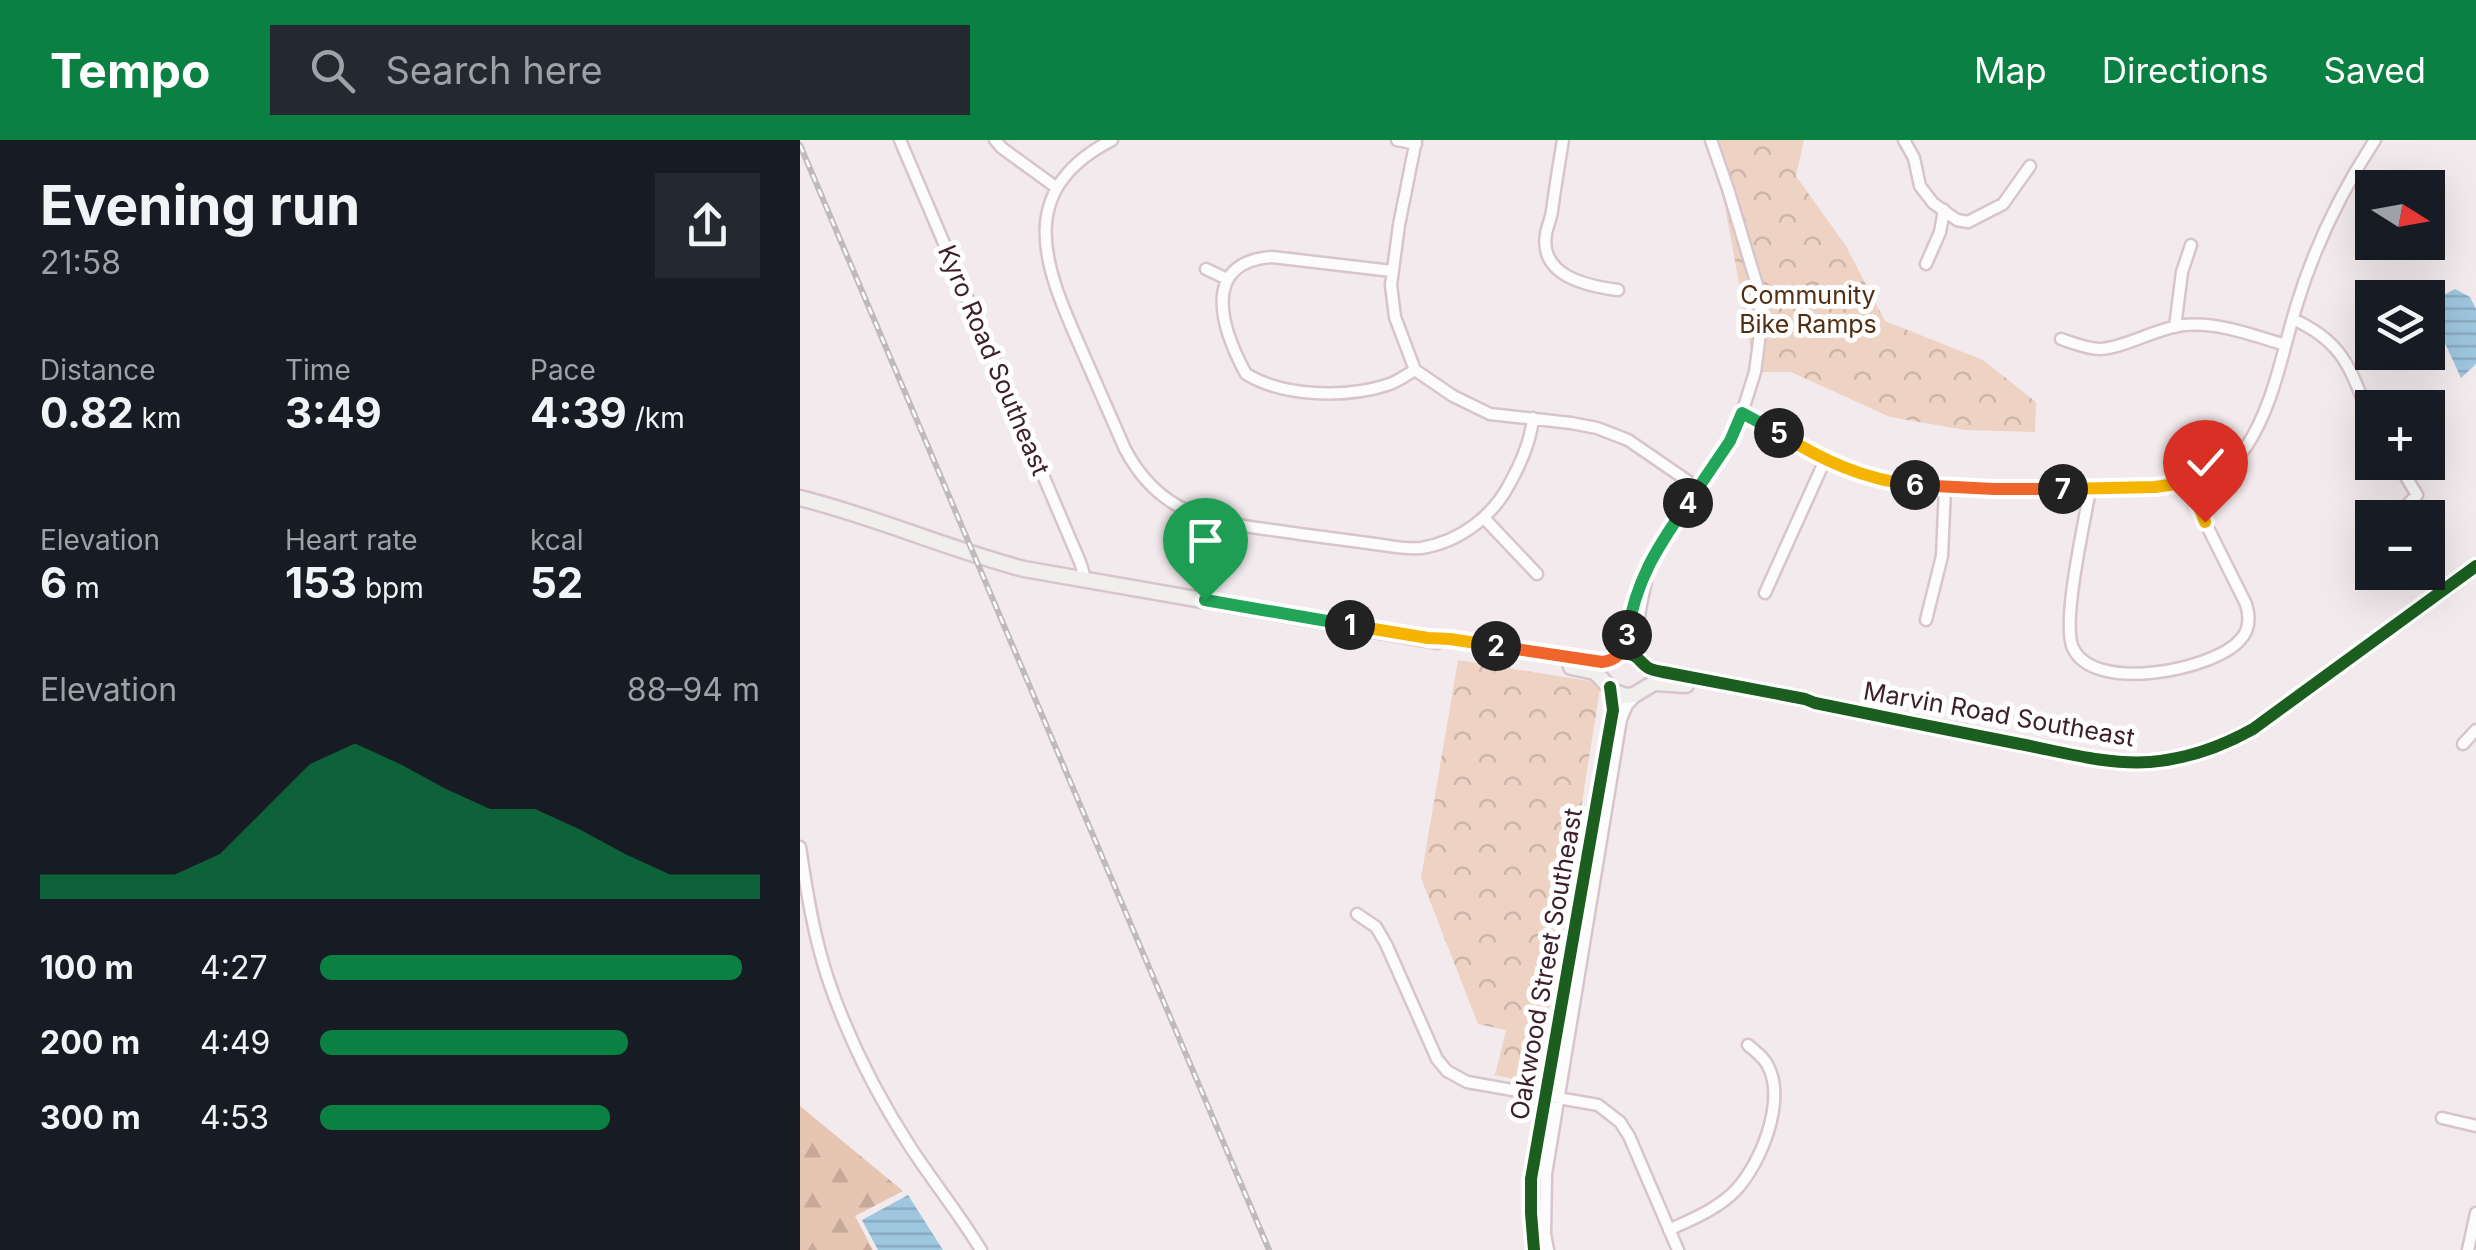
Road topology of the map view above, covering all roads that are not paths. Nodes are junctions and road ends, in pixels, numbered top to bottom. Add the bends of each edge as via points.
1 (900, 140) edge
2 (995, 140) edge
3 (1112, 140) edge
4 (1396, 140) edge
5 (1562, 140) edge
6 (1711, 140) edge
7 (1904, 140) edge
8 (2374, 140) edge
9 (1416, 142) edge
10 (2030, 166) dead end
11 (1057, 188) junction
12 (1944, 210) junction
13 (2191, 245) dead end
14 (1926, 264) dead end
15 (1206, 269) dead end
16 (1392, 271) junction
17 (1228, 280) junction
18 (1618, 290) dead end
19 (2293, 319) junction
20 (2175, 327) junction
21 (2061, 339) dead end
22 (2285, 345) junction
23 (1415, 370) junction
24 (2357, 390) edge
25 (1742, 413) junction
26 (1532, 418) junction
27 (1825, 460) junction
28 (2190, 482) junction
29 (1698, 488) junction
30 (1945, 488) junction
31 (2090, 489) junction
32 (800, 498) edge
33 (1484, 518) junction
34 (1652, 561) junction
35 (2476, 566) edge
36 (1537, 574) dead end
37 (1086, 581) junction
38 (1765, 593) dead end
39 (1926, 620) dead end
40 (1428, 638) junction
41 (1614, 658) junction
42 (1644, 664) junction
43 (1608, 685) junction
44 (1640, 691) junction
45 (1815, 704) junction
46 (2476, 730) edge
47 (2463, 744) dead end
48 (800, 847) edge
49 (1357, 914) dead end
50 (1748, 1045) dead end
51 (1545, 1096) junction
52 (1559, 1098) junction
53 (2442, 1118) dead end
54 (2476, 1126) edge
55 (2476, 1213) edge
56 (1669, 1230) junction
57 (2471, 1249) edge
58 (981, 1250) edge
59 (1534, 1250) edge
60 (1548, 1250) edge
61 (1678, 1250) edge

1 - 37 street, Kyro Road Southeast
2 - 11 street
3 - 11 street via 1076,162
4 - 9 street
5 - 18 street via 1545,236 1548,259 1589,286
6 - 25 street via 1760,295 1755,372
7 - 12 street via 1920,186
8 - 19 street via 2324,228
9 - 16 street
10 - 12 street via 2004,204 1968,222
11 - 33 street via 1045,226 1055,286 1136,471 1160,496 1216,520 1401,548 1442,542
12 - 14 street
13 - 20 street
15 - 17 street
16 - 17 street via 1272,256 1244,262
16 - 23 street via 1394,317
17 - 23 street via 1222,315 1246,374 1256,380 1350,393 1392,384
19 - 22 street
19 - 24 street via 2328,338
20 - 21 street via 2097,349
20 - 22 street via 2223,328
22 - 28 street via 2261,422 2244,449 2214,476
23 - 26 street via 1472,407
25 - 27 street
25 - 29 street
26 - 29 street via 1615,434
26 - 33 street via 1520,464
27 - 30 street via 1894,483
27 - 38 street
28 - 31 street
28 - 31 street via 2246,604 2248,627 2220,656 2129,675 2087,665 2073,649 2070,606
29 - 34 street
30 - 31 street
30 - 39 street via 1942,556
32 - 37 street via 980,557
33 - 36 street
34 - 41 street via 1636,593 1625,646
34 - 42 street via 1637,640
35 - 45 street, Marvin Road Southeast via 2253,730 2171,760 2104,759
37 - 40 street
40 - 41 street
40 - 43 street via 1586,669
41 - 42 street via 1630,654
41 - 43 street
42 - 44 street via 1647,678
42 - 45 street, Marvin Road Southeast
43 - 44 street via 1621,695
43 - 51 street, Oakwood Street Southeast via 1614,710
44 - 45 street, Marvin Road Southeast via 1672,683
44 - 52 street, Oakwood Street Southeast via 1621,720
46 - 47 street
48 - 58 street via 820,951 866,1067
49 - 51 street via 1386,944 1447,1072
50 - 56 street via 1769,1066 1774,1084 1763,1148 1735,1191
51 - 52 street
51 - 59 street, Oakwood Street Southeast via 1531,1179
52 - 56 street via 1598,1105 1620,1122
52 - 60 street, Oakwood Street Southeast via 1544,1198
53 - 54 street
55 - 57 street
56 - 61 street

